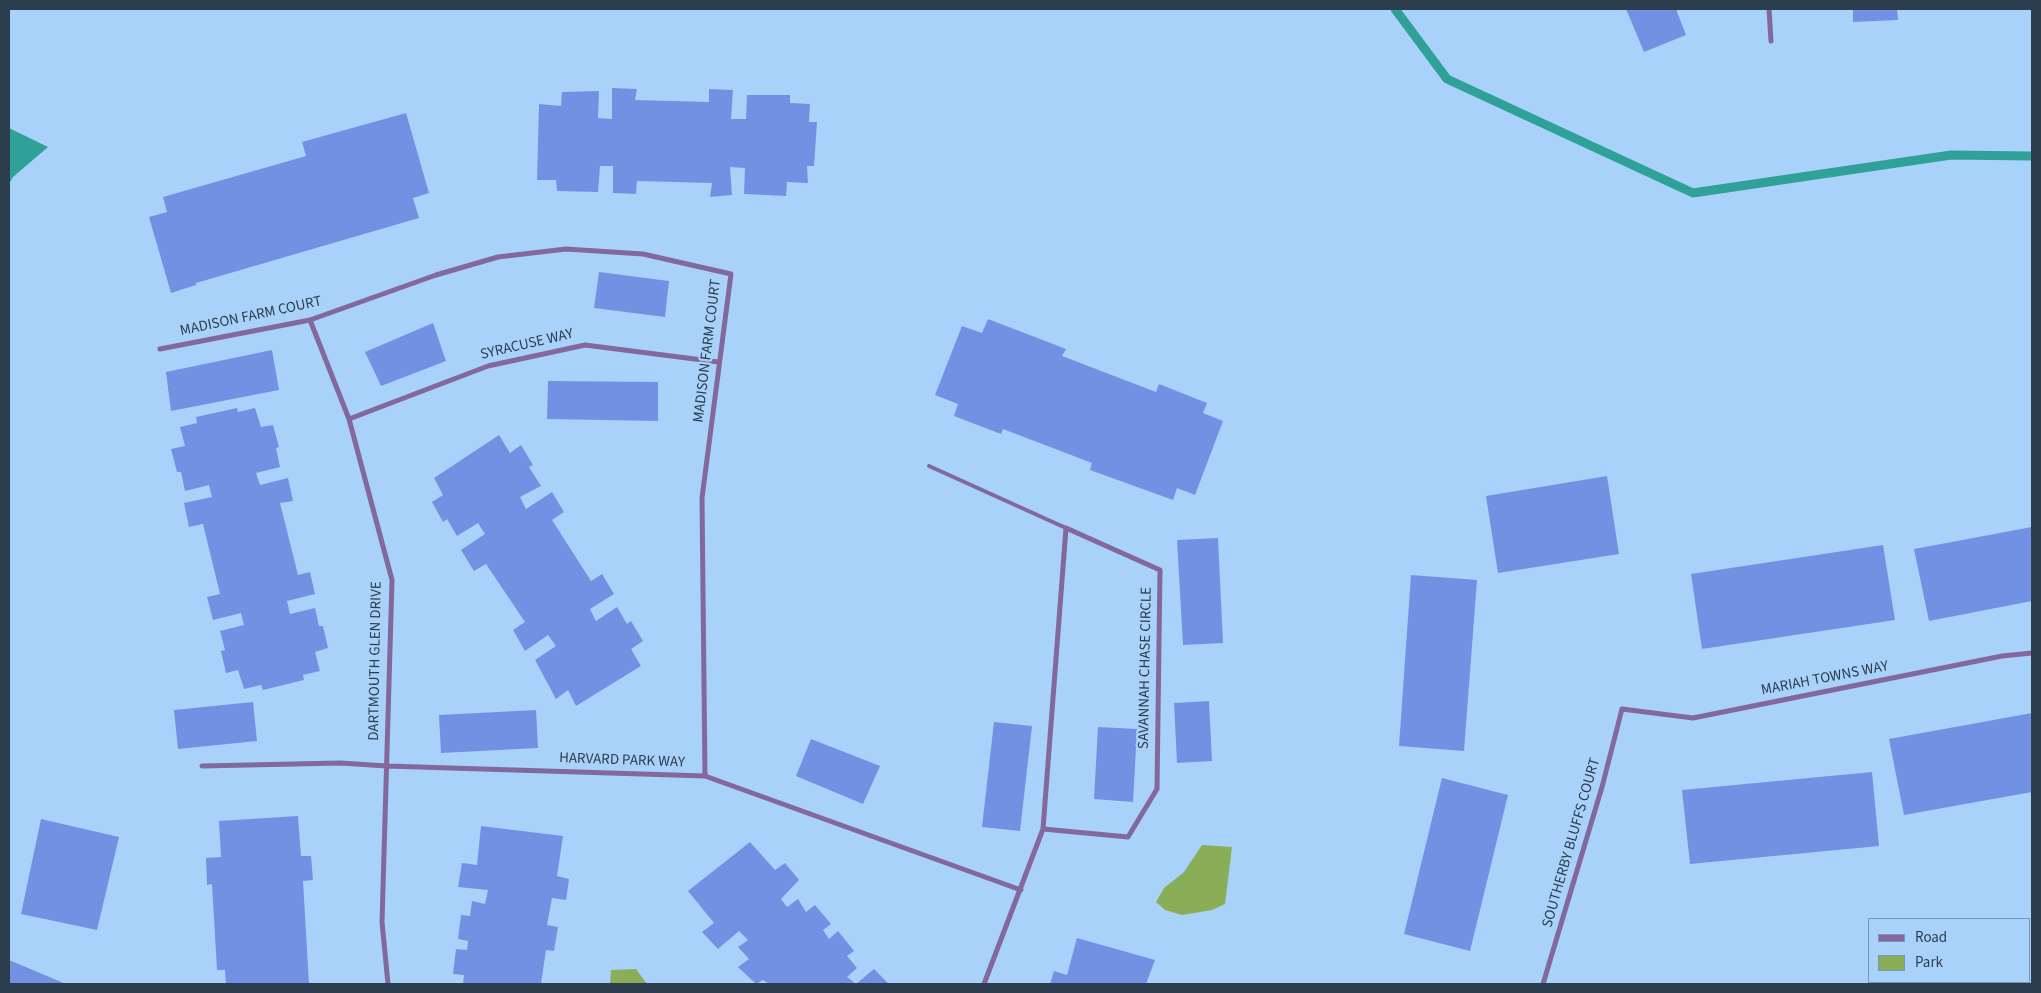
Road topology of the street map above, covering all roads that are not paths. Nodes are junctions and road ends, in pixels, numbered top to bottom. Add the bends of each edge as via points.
1 (1768, 9) edge
2 (1770, 41) dead end
3 (310, 320) junction
4 (160, 349) dead end
5 (718, 362) junction
6 (349, 419) junction
7 (929, 466) dead end
8 (1066, 528) junction
9 (2032, 653) edge
10 (1622, 709) joint
11 (202, 766) dead end
12 (386, 766) junction
13 (705, 776) junction
14 (1044, 829) junction
15 (1021, 890) junction
16 (388, 984) edge
17 (984, 984) edge
18 (1543, 984) edge

1 - 2 street
3 - 4 street, MADISON FARM COURT
3 - 5 street, MADISON FARM COURT via 436,275 498,257 566,249 643,254 731,274
3 - 6 street, DARTMOUTH GLEN DRIVE
5 - 6 street, SYRACUSE WAY via 585,344 488,366
5 - 13 street, MADISON FARM COURT via 702,498
6 - 12 street, DARTMOUTH GLEN DRIVE via 392,580
7 - 8 lane
8 - 14 street
8 - 14 street, SAVANNAH CHASE CIRCLE via 1160,570 1157,789 1128,837
9 - 10 street, MARIAH TOWNS WAY via 2002,656 1693,718
10 - 18 street, SOUTHERBY BLUFFS COURT
11 - 12 street, HARVARD PARK WAY via 340,762
12 - 13 street, HARVARD PARK WAY
12 - 16 street, DARTMOUTH GLEN DRIVE via 382,922
13 - 15 street, HARVARD PARK WAY
14 - 15 street
15 - 17 street

